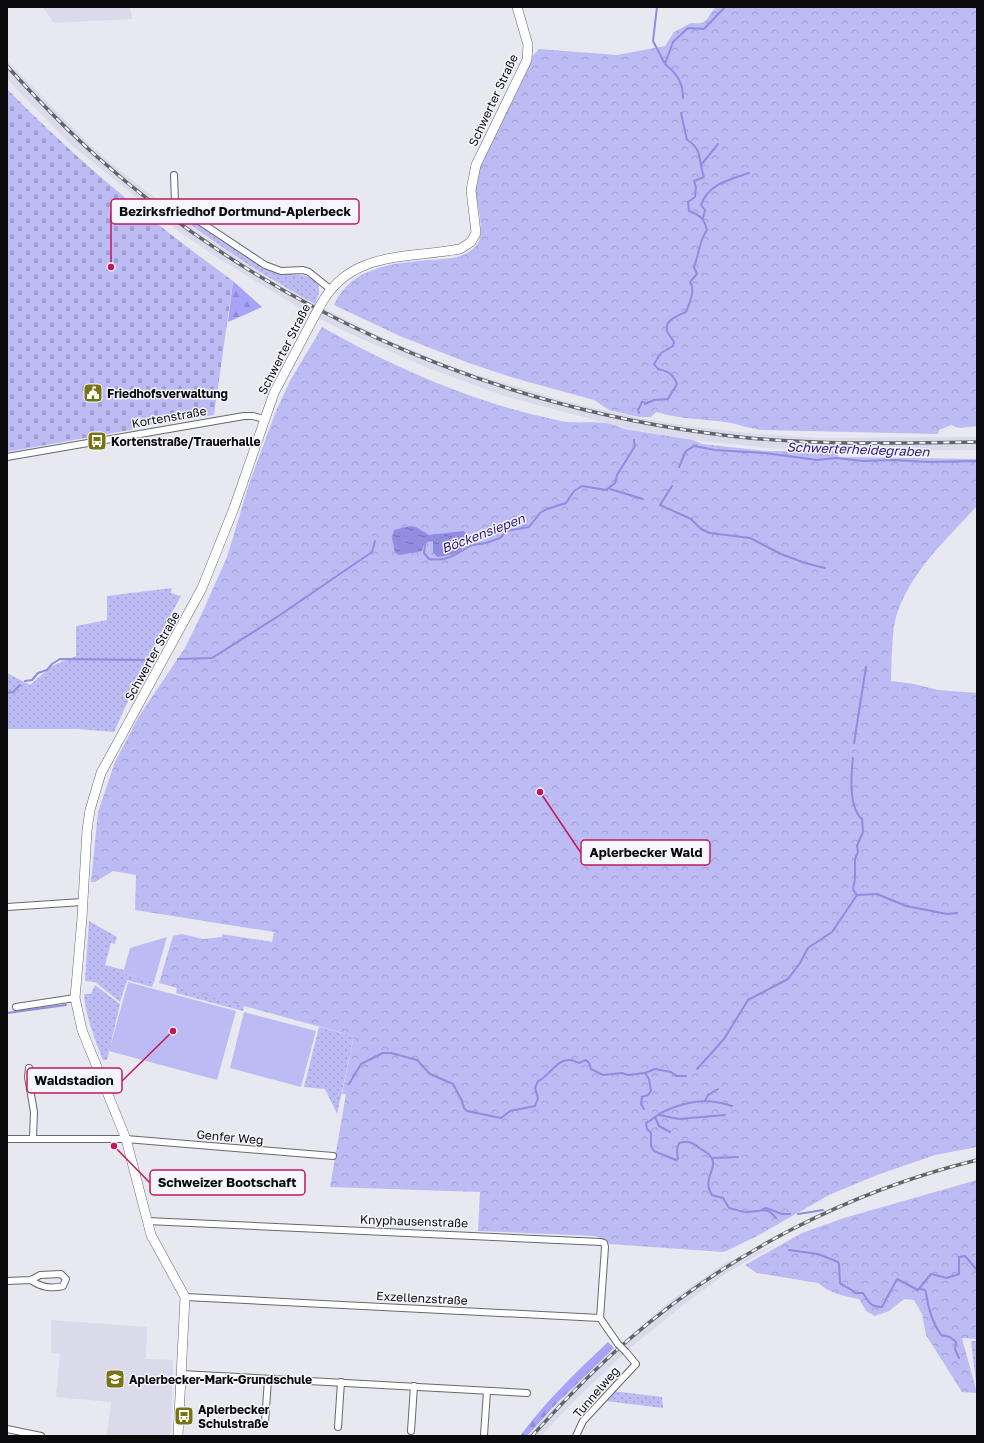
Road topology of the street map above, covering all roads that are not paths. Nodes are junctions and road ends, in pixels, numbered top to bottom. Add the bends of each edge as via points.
1 (517, 7) edge
2 (174, 175) dead end
3 (330, 289) junction
4 (264, 419) junction
5 (7, 457) edge
6 (82, 902) junction
7 (7, 907) edge
8 (75, 998) junction
9 (16, 1007) dead end
10 (29, 1068) dead end
11 (7, 1138) edge
12 (33, 1138) junction
13 (126, 1138) junction
14 (333, 1156) dead end
15 (147, 1221) junction
16 (31, 1280) junction
17 (7, 1281) edge
18 (185, 1297) junction
19 (600, 1318) junction
20 (181, 1374) junction
21 (268, 1379) junction
22 (341, 1382) junction
23 (414, 1386) junction
24 (486, 1391) junction
25 (527, 1393) dead end
26 (265, 1423) dead end
27 (338, 1427) dead end
28 (7, 1429) edge
29 (411, 1431) dead end
30 (484, 1435) dead end
31 (41, 1436) edge
32 (178, 1436) edge
33 (576, 1436) edge

1 - 3 street, Schwerter Straße via 528,45 526,60 476,165 471,197 476,229 471,242 460,249 367,264 346,274
2 - 3 street via 175,202 178,207 265,265 281,271 309,272
3 - 4 street, Schwerter Straße, bridge via 283,374
4 - 5 street, Kortenstraße via 244,416
4 - 6 street, Schwerter Straße via 234,508 202,588 101,773 87,830
6 - 7 street
6 - 8 street, Schwerter Straße
8 - 9 street
8 - 13 street, Schwerter Straße via 82,1030
10 - 12 street via 28,1077 34,1112
11 - 12 street, Genfer Weg
12 - 13 street, Genfer Weg
13 - 14 street, Genfer Weg
13 - 15 street, Schwerter Straße
15 - 18 street, Schwerter Straße via 151,1235
15 - 19 street, Knyphausenstraße via 601,1242 605,1247
16 - 16 street via 40,1286 51,1288 63,1286 66,1279 55,1273
16 - 17 street
18 - 19 street, Exzellenzstraße
18 - 20 street
19 - 33 street, Tunnelweg, bridge via 636,1364 583,1420
20 - 21 street
20 - 32 street
21 - 22 street
21 - 26 street
22 - 23 street
22 - 27 street
23 - 24 street
23 - 29 street
24 - 25 street
24 - 30 street
28 - 31 street

